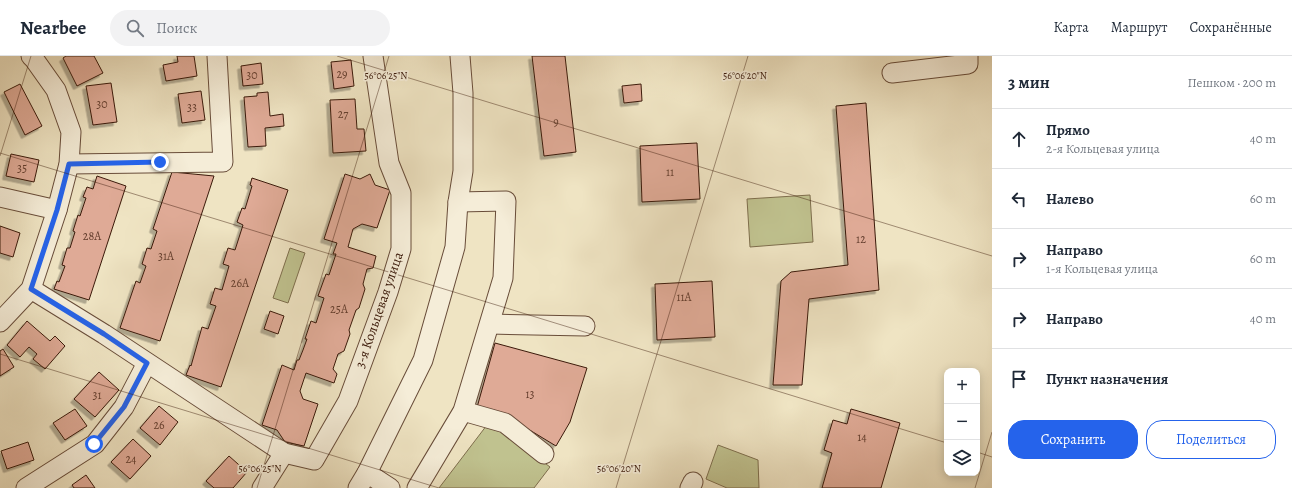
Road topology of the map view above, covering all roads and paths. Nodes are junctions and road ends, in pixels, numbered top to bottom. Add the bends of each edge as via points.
1 (30, 56) edge
2 (217, 56) edge
3 (373, 56) edge
4 (460, 56) edge
5 (968, 56) edge
6 (892, 73) dead end
7 (69, 164) junction
8 (0, 197) edge
9 (458, 202) junction
10 (57, 210) junction
11 (31, 289) junction
12 (0, 322) edge
13 (490, 324) junction
14 (584, 326) dead end
15 (147, 363) junction
16 (463, 411) junction
17 (284, 453) junction
18 (544, 454) dead end
19 (363, 481) edge
20 (26, 488) edge
21 (262, 488) edge
22 (390, 488) edge
23 (417, 488) edge

1 - 7 street via 56,90 70,132
2 - 7 street via 223,162
3 - 17 street, 3-я Кольцевая улица via 389,163 401,193 401,249 348,401 314,460
4 - 9 street via 463,93 463,171
5 - 6 street via 968,64
7 - 10 street
8 - 10 street
9 - 13 street via 506,201 503,278
9 - 19 street via 455,247 423,360
10 - 11 street
11 - 12 street
11 - 15 street
13 - 14 street
13 - 16 street
15 - 17 street
15 - 20 street via 124,407 94,444
16 - 18 street via 505,423
16 - 23 street
17 - 21 street
19 - 22 street

